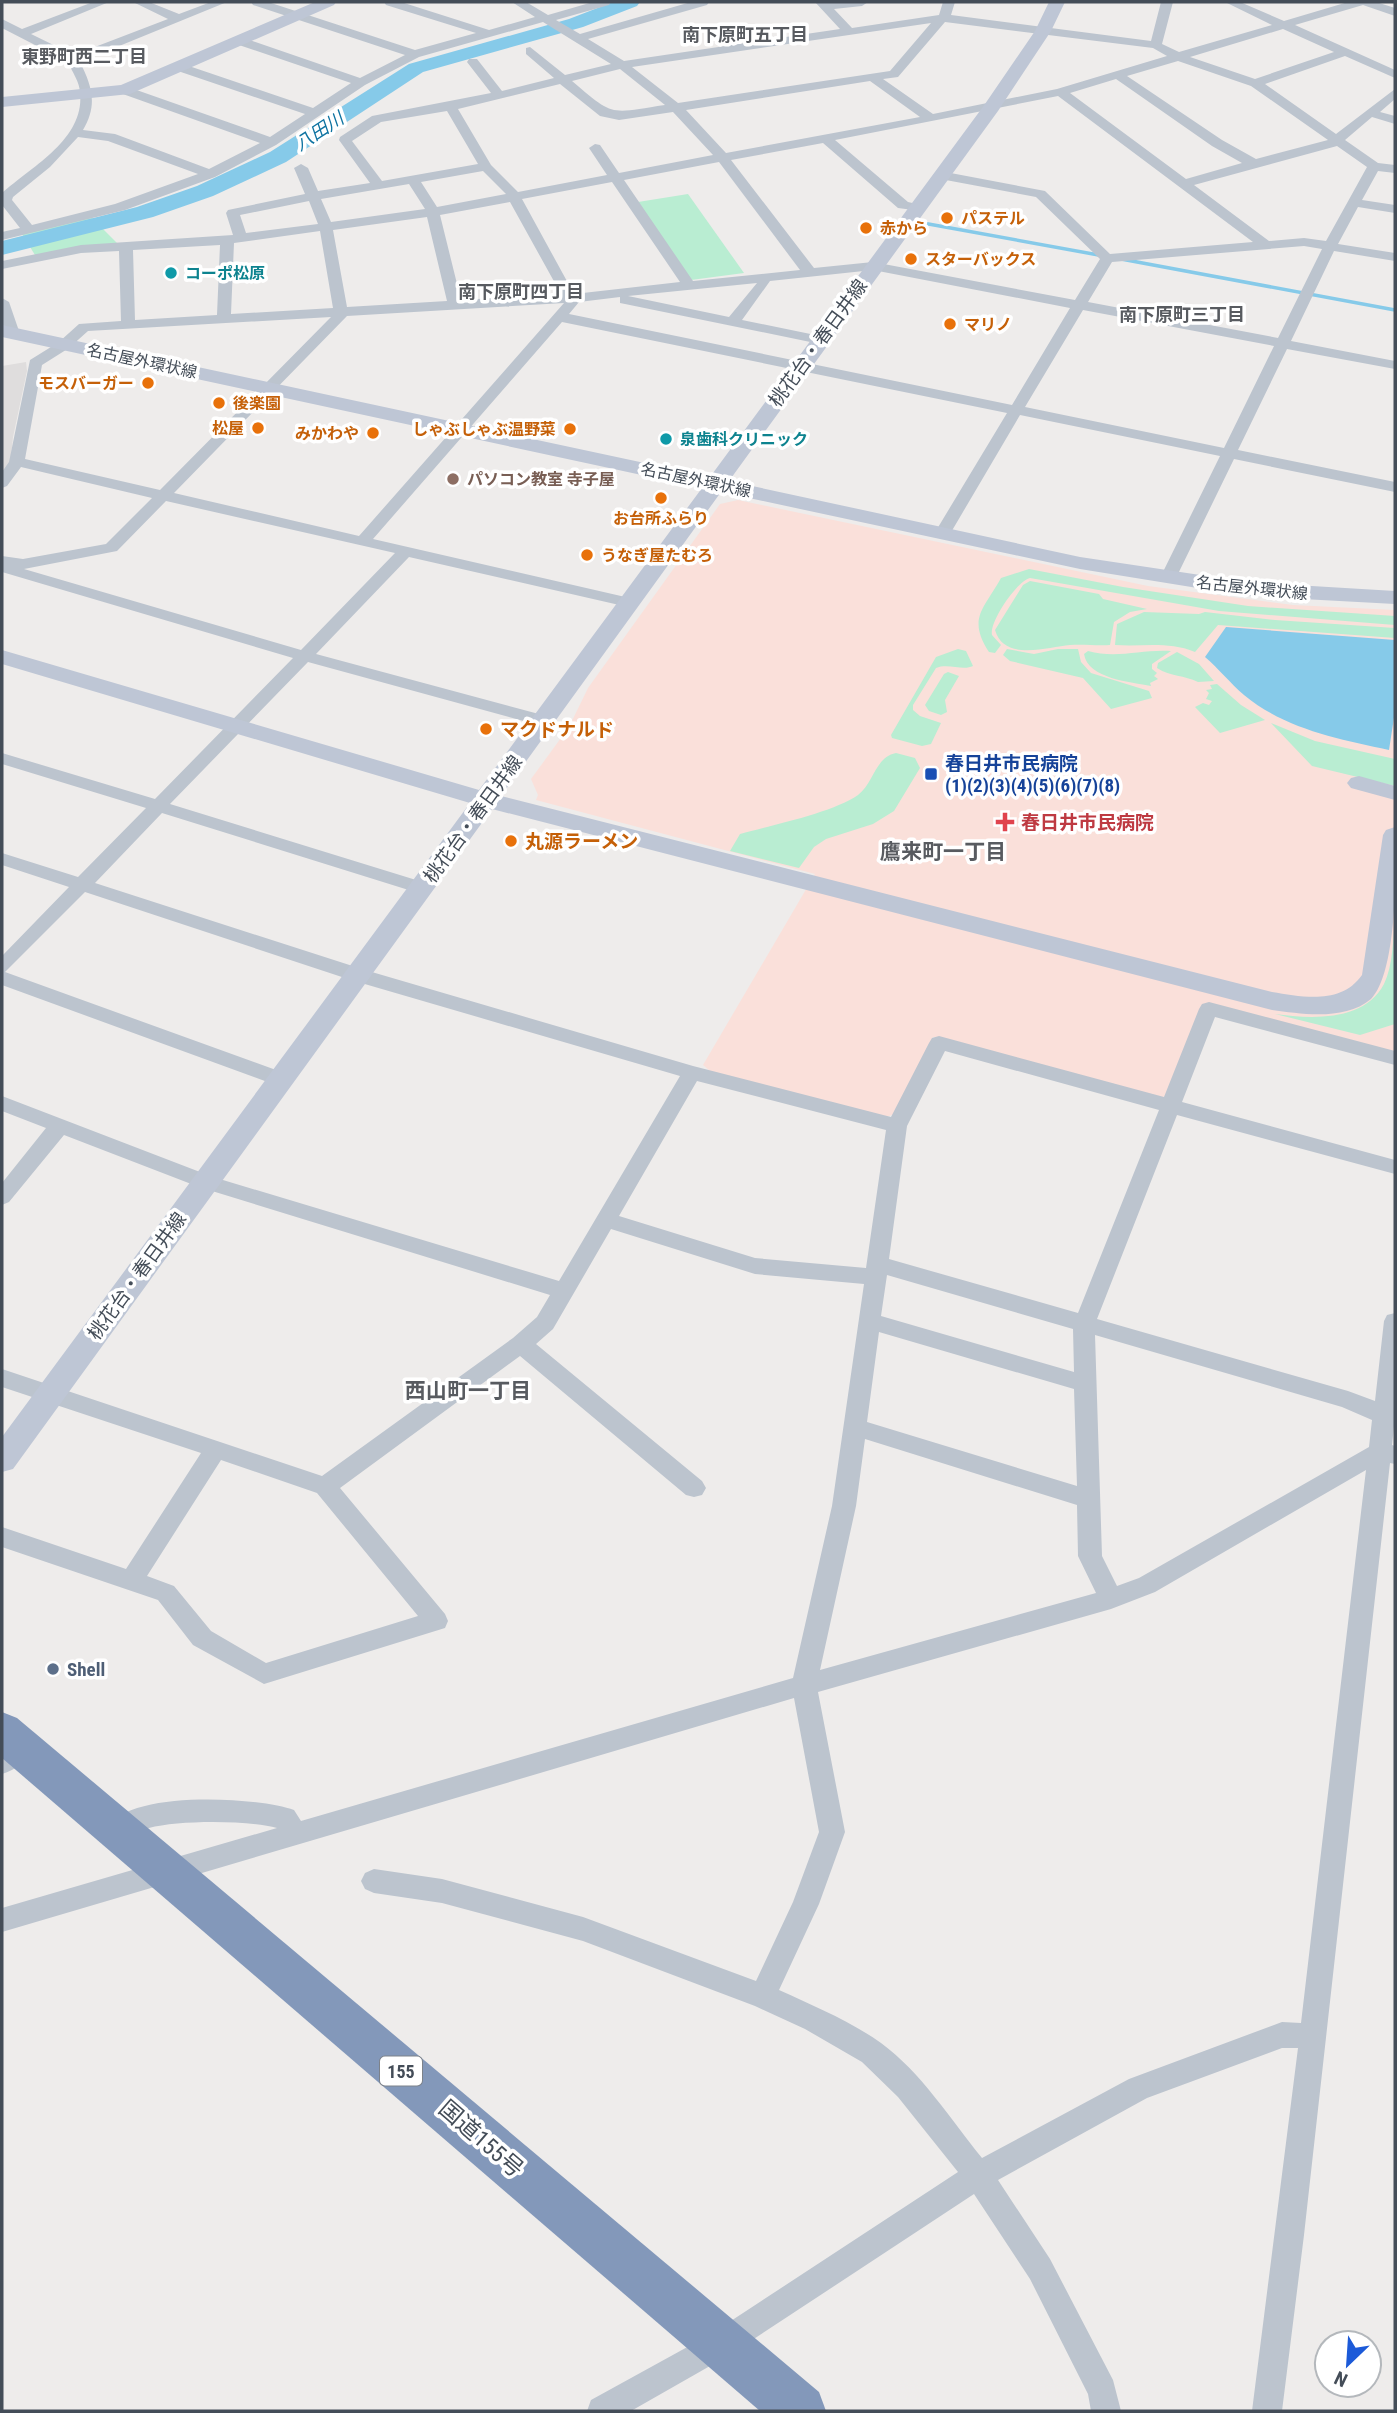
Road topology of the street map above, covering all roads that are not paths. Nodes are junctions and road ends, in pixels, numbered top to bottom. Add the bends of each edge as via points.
1 (103, 2) edge
2 (139, 2) edge
3 (221, 2) edge
4 (257, 2) edge
5 (328, 2) edge
6 (390, 2) edge
7 (519, 2) edge
8 (605, 2) edge
9 (703, 2) edge
10 (862, 2) edge
11 (938, 2) edge
12 (949, 2) edge
13 (1057, 2) edge
14 (1167, 2) edge
15 (1231, 2) edge
16 (1360, 2) edge
17 (1367, 2) edge
18 (83, 4) edge
19 (823, 4) edge
20 (1395, 12) edge
21 (298, 15) junction
22 (942, 18) junction
23 (177, 19) junction
24 (547, 19) junction
25 (2, 23) edge
26 (1286, 24) junction
27 (1043, 31) junction
28 (849, 32) junction
29 (22, 33) junction
30 (487, 33) junction
31 (576, 35) junction
32 (240, 41) junction
33 (1156, 45) junction
34 (530, 51) dead end
35 (1346, 52) junction
36 (415, 54) junction
37 (1176, 56) junction
38 (73, 60) junction
39 (473, 62) dead end
40 (622, 65) junction
41 (179, 67) junction
42 (1395, 74) edge
43 (1116, 75) junction
44 (872, 77) junction
45 (563, 79) junction
46 (361, 82) junction
47 (1255, 83) junction
48 (124, 90) junction
49 (1060, 92) junction
50 (1395, 93) edge
51 (87, 94) junction
52 (499, 95) junction
53 (2, 102) edge
54 (451, 107) junction
55 (992, 107) junction
56 (678, 108) junction
57 (315, 113) junction
58 (1371, 113) junction
59 (930, 118) junction
60 (1395, 120) edge
61 (75, 133) junction
62 (1337, 138) junction
63 (826, 139) junction
64 (271, 142) junction
65 (595, 148) dead end
66 (723, 158) junction
67 (1254, 164) junction
68 (1374, 166) junction
69 (486, 167) junction
70 (300, 168) dead end
71 (1395, 169) edge
72 (210, 174) junction
73 (940, 175) junction
74 (618, 178) junction
75 (413, 179) junction
76 (1184, 184) junction
77 (378, 185) junction
78 (314, 196) junction
79 (514, 198) junction
80 (1353, 202) junction
81 (916, 208) junction
82 (1395, 209) edge
83 (433, 212) junction
84 (60, 224) junction
85 (326, 226) junction
86 (29, 230) junction
87 (2, 236) edge
88 (233, 238) junction
89 (1266, 245) junction
90 (78, 246) junction
91 (1330, 246) junction
92 (126, 248) junction
93 (1395, 257) edge
94 (1107, 258) junction
95 (2, 265) edge
96 (873, 266) junction
97 (811, 274) junction
98 (762, 279) junction
99 (690, 287) junction
100 (614, 294) junction
101 (572, 298) junction
102 (2, 302) edge
103 (455, 305) junction
104 (1079, 305) junction
105 (341, 312) junction
106 (560, 317) junction
107 (224, 319) junction
108 (733, 322) junction
109 (128, 325) junction
110 (7, 332) edge
111 (820, 340) junction
112 (1283, 344) junction
113 (64, 345) junction
114 (1395, 365) edge
115 (801, 367) junction
116 (268, 388) junction
117 (1015, 411) junction
118 (462, 429) junction
119 (1228, 454) junction
120 (17, 462) junction
121 (2, 483) edge
122 (716, 484) junction
123 (1395, 487) edge
124 (162, 494) junction
125 (942, 534) junction
126 (363, 541) junction
127 (405, 552) junction
128 (2, 561) edge
129 (2, 567) edge
130 (1168, 578) junction
131 (1395, 598) edge
132 (628, 602) junction
133 (304, 656) junction
134 (2, 657) edge
135 (544, 721) junction
136 (235, 727) junction
137 (2, 758) edge
138 (1359, 783) dead end
139 (1395, 793) edge
140 (487, 800) junction
141 (158, 806) junction
142 (1395, 835) edge
143 (2, 859) edge
144 (82, 886) junction
145 (422, 888) junction
146 (2, 967) edge
147 (358, 975) junction
148 (2, 978) edge
149 (1395, 1058) edge
150 (692, 1073) junction
151 (280, 1079) junction
152 (2, 1102) edge
153 (1171, 1106) junction
154 (60, 1125) junction
155 (897, 1126) junction
156 (1395, 1167) edge
157 (206, 1182) junction
158 (2, 1197) edge
159 (606, 1220) junction
160 (877, 1270) junction
161 (564, 1292) junction
162 (871, 1321) junction
163 (1395, 1321) edge
164 (1084, 1325) junction
165 (522, 1344) junction
166 (2, 1378) edge
167 (1087, 1384) junction
168 (49, 1394) junction
169 (1384, 1415) junction
170 (855, 1427) junction
171 (215, 1450) junction
172 (1387, 1454) edge
173 (2, 1460) edge
174 (326, 1486) junction
175 (694, 1488) dead end
176 (1088, 1499) junction
177 (2, 1537) edge
178 (131, 1581) junction
179 (1111, 1599) junction
180 (804, 1685) junction
181 (9, 1747) edge
182 (119, 1830) junction
183 (295, 1835) junction
184 (374, 1881) dead end
185 (2, 1920) edge
186 (763, 1996) junction
187 (1313, 2036) junction
188 (978, 2175) junction
189 (721, 2344) junction
190 (603, 2411) edge
191 (800, 2411) edge
192 (1105, 2411) edge
193 (1267, 2411) edge

1 - 18 street
2 - 23 street
3 - 23 street
4 - 21 street
5 - 21 street
6 - 30 street
7 - 24 street
8 - 24 street
9 - 31 street
10 - 19 street
11 - 12 street
12 - 22 street
13 - 27 street, 桃花台・春日井線
14 - 33 street
15 - 26 street
16 - 26 street
17 - 20 street
18 - 29 street
19 - 28 street
21 - 32 street
21 - 36 street
22 - 27 street
22 - 28 street
22 - 44 street via 894,74
23 - 38 street
24 - 30 street
24 - 31 street
25 - 29 street
26 - 35 street
26 - 37 street
27 - 33 street
27 - 55 street, 桃花台・春日井線
28 - 40 street
29 - 38 street
30 - 36 street
31 - 40 street
32 - 41 street
32 - 46 street
33 - 37 street
34 - 45 street
35 - 42 street
35 - 47 street
36 - 46 street
37 - 43 street
37 - 47 street
38 - 51 street
39 - 52 street
40 - 45 street
40 - 56 street
41 - 48 street
41 - 57 street
43 - 49 street
43 - 67 street
44 - 56 street
44 - 59 street
45 - 52 street
45 - 56 street via 600,112 610,115
46 - 57 street
47 - 62 street
48 - 51 street
48 - 64 street
49 - 55 street
49 - 76 street
50 - 58 street
51 - 53 street
51 - 61 street
52 - 54 street
54 - 69 street
54 - 77 street via 377,119 345,140
55 - 59 street
55 - 73 street, 桃花台・春日井線
56 - 66 street
57 - 64 street
58 - 60 street
58 - 62 street
59 - 63 street
61 - 72 street via 110,137
61 - 86 street via 7,195 5,200
62 - 67 street via 1329,146
62 - 68 street
63 - 66 street
63 - 81 street via 903,205
64 - 72 street
65 - 74 street
66 - 74 street
66 - 97 street
67 - 76 street
68 - 71 street
68 - 80 street
69 - 75 street
69 - 79 street
70 - 78 street
72 - 84 street
73 - 81 street, 桃花台・春日井線
73 - 94 street via 1040,194
74 - 79 street
74 - 99 street
75 - 77 street
75 - 83 street
76 - 89 street
77 - 78 street
78 - 85 street
78 - 88 street via 233,213
79 - 83 street
79 - 101 street
80 - 82 street
80 - 91 street
81 - 96 street, 桃花台・春日井線
83 - 85 street
83 - 103 street
84 - 86 street
84 - 90 street
85 - 88 street
85 - 105 street
86 - 87 street
88 - 92 street
88 - 107 street
89 - 91 street via 1304,242
89 - 94 street
90 - 92 street
90 - 95 street
91 - 93 street
91 - 112 street
92 - 109 street
94 - 104 street
96 - 97 street
96 - 104 street
96 - 111 street, 桃花台・春日井線
97 - 98 street
98 - 99 street
98 - 108 street via 764,284
99 - 100 street
100 - 101 street
100 - 108 street
101 - 103 street
101 - 106 street
102 - 110 street
103 - 105 street
104 - 112 street
104 - 117 street
105 - 107 street
105 - 116 street
106 - 115 street
106 - 118 street
107 - 109 street
108 - 111 street
109 - 113 street via 84,327
110 - 113 street, 名古屋外環状線
111 - 115 street, 桃花台・春日井線
112 - 114 street
112 - 119 street
113 - 116 street, 名古屋外環状線
113 - 120 street via 35,363
115 - 117 street
115 - 122 street, 桃花台・春日井線
116 - 118 street, 名古屋外環状線
116 - 124 street
117 - 119 street
117 - 125 street
118 - 122 street, 名古屋外環状線
118 - 126 street
119 - 123 street
119 - 130 street
120 - 121 street
120 - 124 street
122 - 125 street, 名古屋外環状線
122 - 132 street, 桃花台・春日井線
124 - 126 street
124 - 128 street via 111,548 23,564
125 - 130 street, 名古屋外環状線
126 - 127 street
127 - 132 street
127 - 133 street
129 - 133 street
130 - 131 street, 名古屋外環状線 via 1247,589
132 - 135 street, 桃花台・春日井線
133 - 135 street
133 - 136 street
134 - 136 street
135 - 140 street, 桃花台・春日井線
136 - 140 street
136 - 141 street
137 - 141 street
138 - 139 street
140 - 142 street via 1192,982 1310,1006 1361,994 1375,976
140 - 145 street, 桃花台・春日井線
141 - 144 street
141 - 145 street
143 - 144 street
144 - 146 street
144 - 147 street
145 - 147 street, 桃花台・春日井線
147 - 150 street
147 - 151 street, 桃花台・春日井線
148 - 151 street
149 - 153 street via 1209,1009
150 - 155 street
150 - 159 street
151 - 157 street, 桃花台・春日井線
152 - 154 street
153 - 155 street via 939,1043
153 - 156 street
153 - 164 street
154 - 157 street
154 - 158 street
155 - 160 street
157 - 161 street
157 - 168 street, 桃花台・春日井線
159 - 160 street via 755,1266
159 - 161 street
160 - 162 street
160 - 164 street
161 - 165 street via 545,1323
162 - 167 street
162 - 170 street
163 - 169 street
164 - 167 street
164 - 169 street via 1348,1400
165 - 174 street
165 - 175 street
166 - 168 street
167 - 176 street
168 - 171 street
168 - 173 street, 桃花台・春日井線
169 - 172 street
170 - 176 street
170 - 180 street via 844,1506
171 - 174 street
171 - 178 street
172 - 179 street via 1147,1586
172 - 187 street
174 - 178 street via 436,1620 264,1674 202,1638 166,1593
176 - 179 street via 1090,1556
177 - 178 street
179 - 180 street
180 - 183 street
180 - 186 street via 832,1832 806,1904
181 - 182 highway, 国道155号 / 155
182 - 183 street via 132,1821 162,1813 272,1815 285,1818
182 - 189 highway, 国道155号 / 155
183 - 185 street
184 - 186 street via 442,1891 583,1929
186 - 188 street via 872,2053 908,2088
187 - 188 street via 1282,2035 1139,2088
187 - 193 street
188 - 189 street
188 - 192 street via 1040,2269 1102,2391
189 - 190 street
189 - 191 highway, 国道155号 / 155

